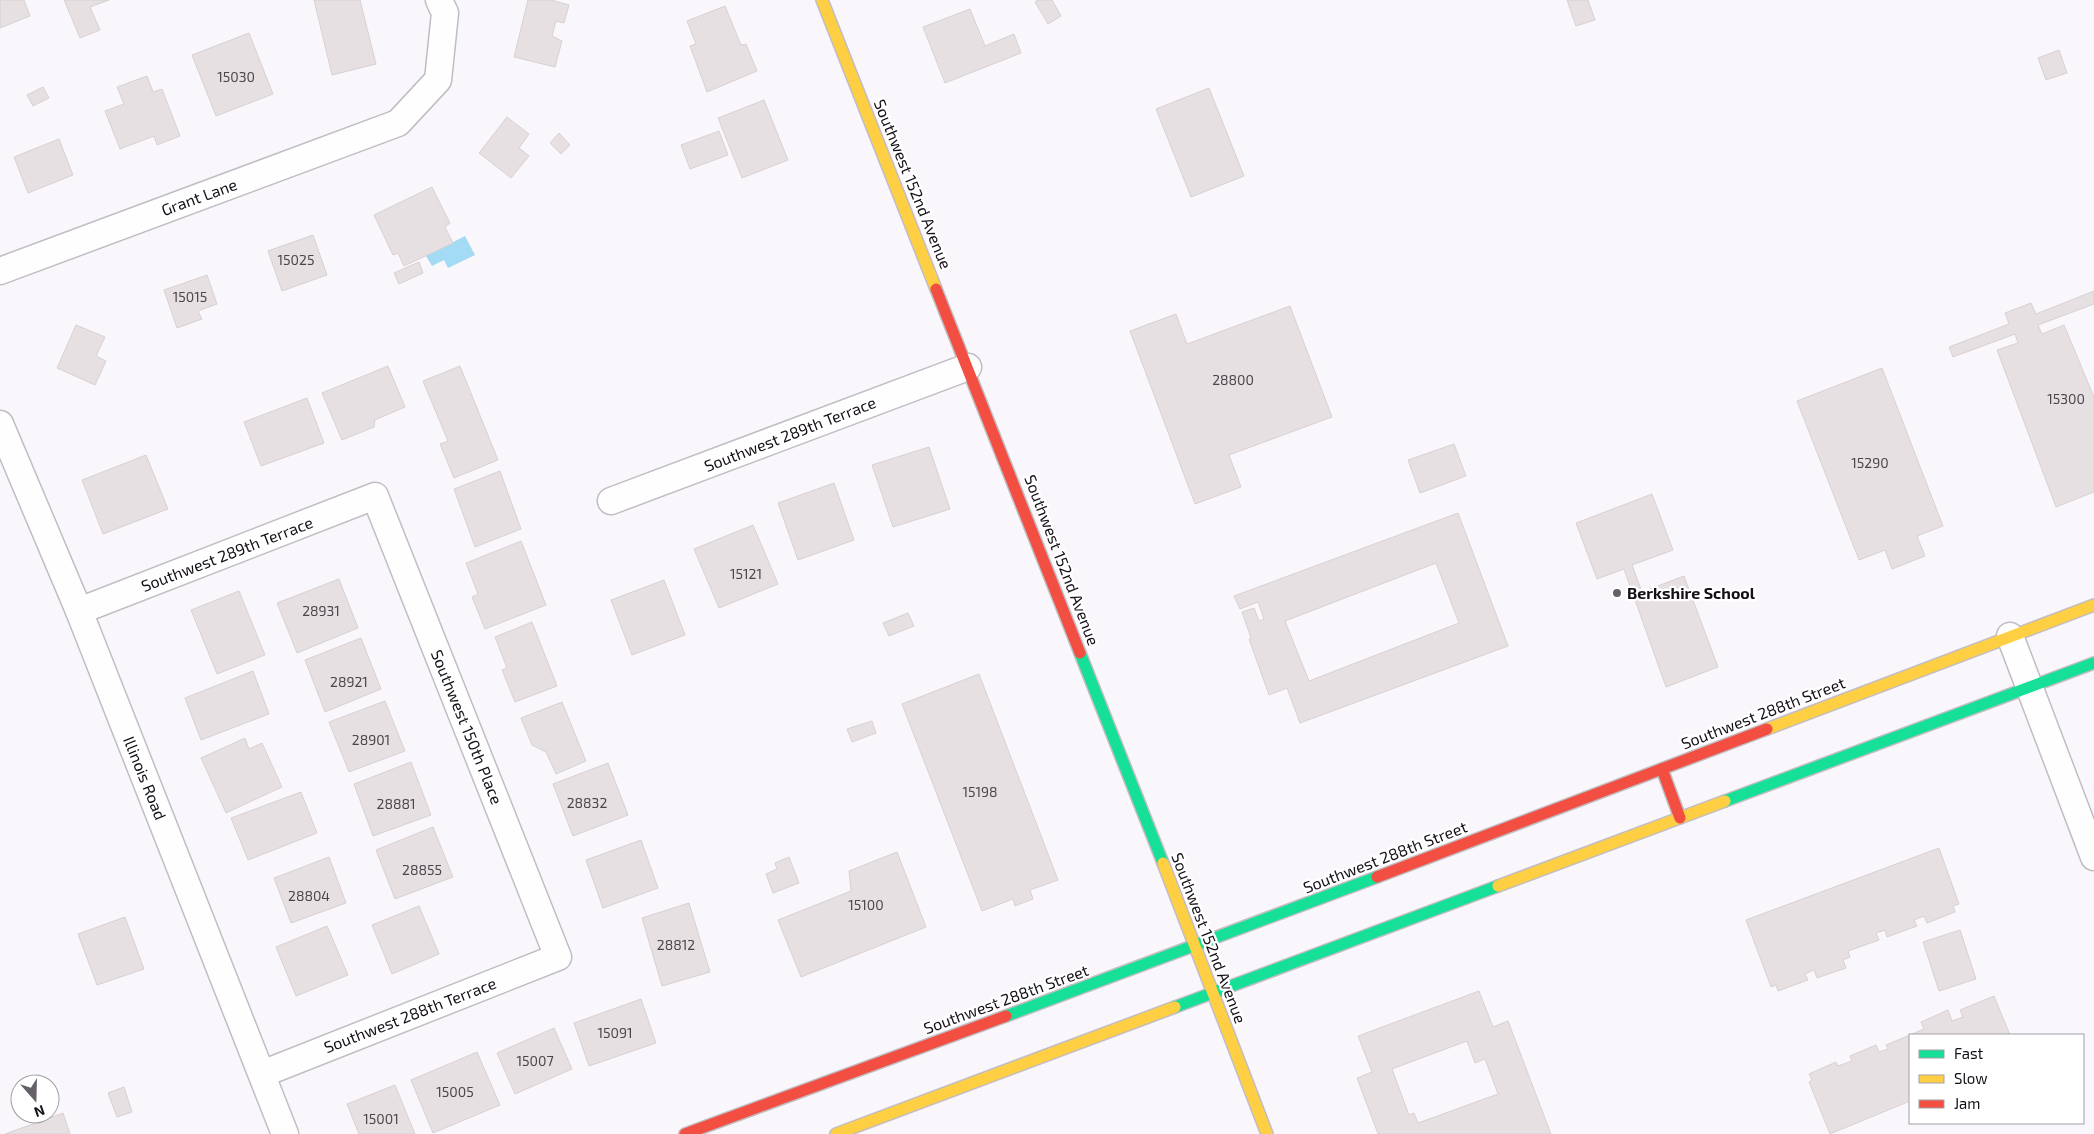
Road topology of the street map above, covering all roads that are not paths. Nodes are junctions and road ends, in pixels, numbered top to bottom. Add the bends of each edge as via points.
1 (439, 0) edge
2 (822, 0) edge
3 (0, 271) edge
4 (968, 367) junction
5 (0, 424) edge
6 (375, 496) joint
7 (611, 501) dead end
8 (2094, 604) edge
9 (79, 611) junction
10 (2010, 636) junction
11 (2094, 663) edge
12 (2030, 687) junction
13 (1662, 769) junction
14 (1680, 818) junction
15 (2094, 857) edge
16 (1196, 946) junction
17 (558, 957) joint
18 (1214, 992) junction
19 (262, 1074) junction
20 (285, 1134) edge
21 (685, 1134) edge
22 (836, 1134) edge
23 (1267, 1134) edge

1 - 3 street, Grant Lane via 445,13 438,80 398,124
2 - 4 main road, Southwest 152nd Avenue
4 - 7 street, Southwest 289th Terrace
4 - 16 main road, Southwest 152nd Avenue
5 - 9 street, Illinois Road
6 - 9 street, Southwest 289th Terrace
6 - 17 street, Southwest 150th Place
8 - 10 main road, Southwest 288th Street
9 - 19 street, Illinois Road
10 - 12 street
10 - 13 main road, Southwest 288th Street
11 - 12 main road
12 - 14 main road
12 - 15 street
13 - 14 main road
13 - 16 main road, Southwest 288th Street
14 - 18 main road
16 - 18 main road, Southwest 152nd Avenue
16 - 21 main road, Southwest 288th Street
17 - 19 street, Southwest 288th Terrace
18 - 22 main road
18 - 23 main road, Southwest 152nd Avenue
19 - 20 street, Illinois Road

